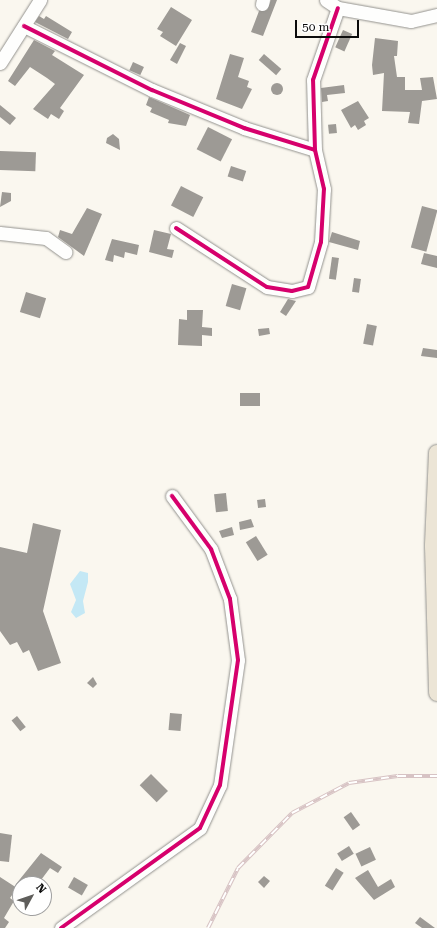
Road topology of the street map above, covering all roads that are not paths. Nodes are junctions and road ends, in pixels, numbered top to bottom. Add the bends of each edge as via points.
1 (40, 0) edge
2 (331, 2) edge
3 (437, 15) edge
4 (24, 26) junction
5 (0, 63) edge
6 (315, 150) junction
7 (176, 228) dead end
8 (0, 233) edge
9 (65, 252) dead end
10 (437, 453) edge
11 (172, 496) dead end
12 (437, 693) edge
13 (61, 928) edge

1 - 4 street
2 - 3 street via 411,21
2 - 6 street via 312,80
4 - 5 street
4 - 6 street via 152,90 244,128
6 - 7 street via 324,189 321,242 313,278 304,290 274,289 260,284
8 - 9 street via 46,238
10 - 12 main road via 434,546
11 - 13 street via 211,549 230,599 238,660 220,785 200,828

